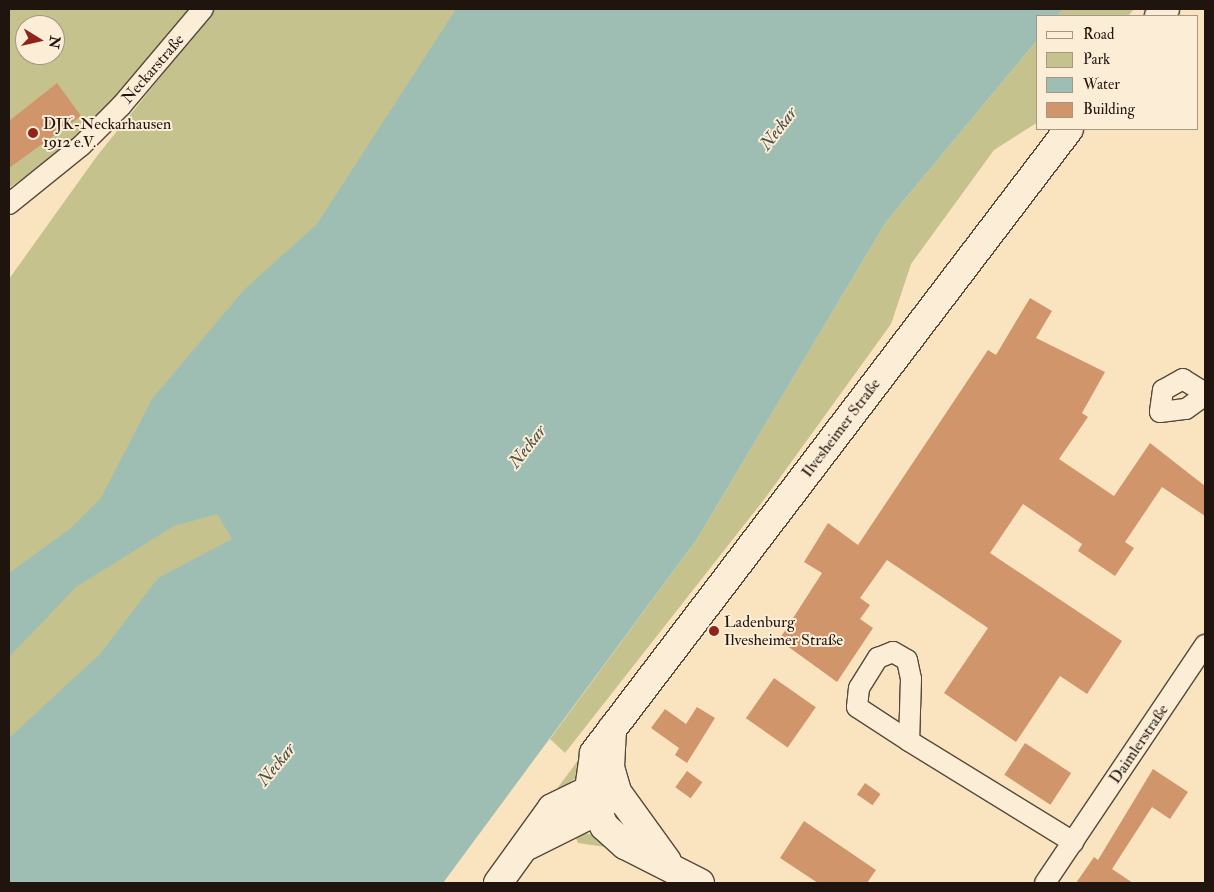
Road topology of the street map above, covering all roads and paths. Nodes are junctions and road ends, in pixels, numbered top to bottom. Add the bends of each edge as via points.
1 (203, 9) edge
2 (1069, 130) edge
3 (9, 204) edge
4 (1205, 645) edge
5 (612, 727) junction
6 (909, 741) dead end
7 (617, 792) junction
8 (592, 801) junction
9 (1073, 842) junction
10 (671, 866) junction
11 (498, 883) edge
12 (700, 883) edge
13 (1045, 883) edge

1 - 3 street, Neckarstraße via 121,106 81,146
2 - 5 main road, Ilvesheimer Straße
4 - 9 street, Daimlerstraße
5 - 7 main road via 610,767
5 - 8 main road, Ilvesheimer Straße via 594,753
6 - 9 street
7 - 8 main road
7 - 10 main road via 639,828
8 - 10 main road via 625,845
8 - 11 main road via 525,847
9 - 13 street, Daimlerstraße
10 - 12 main road

